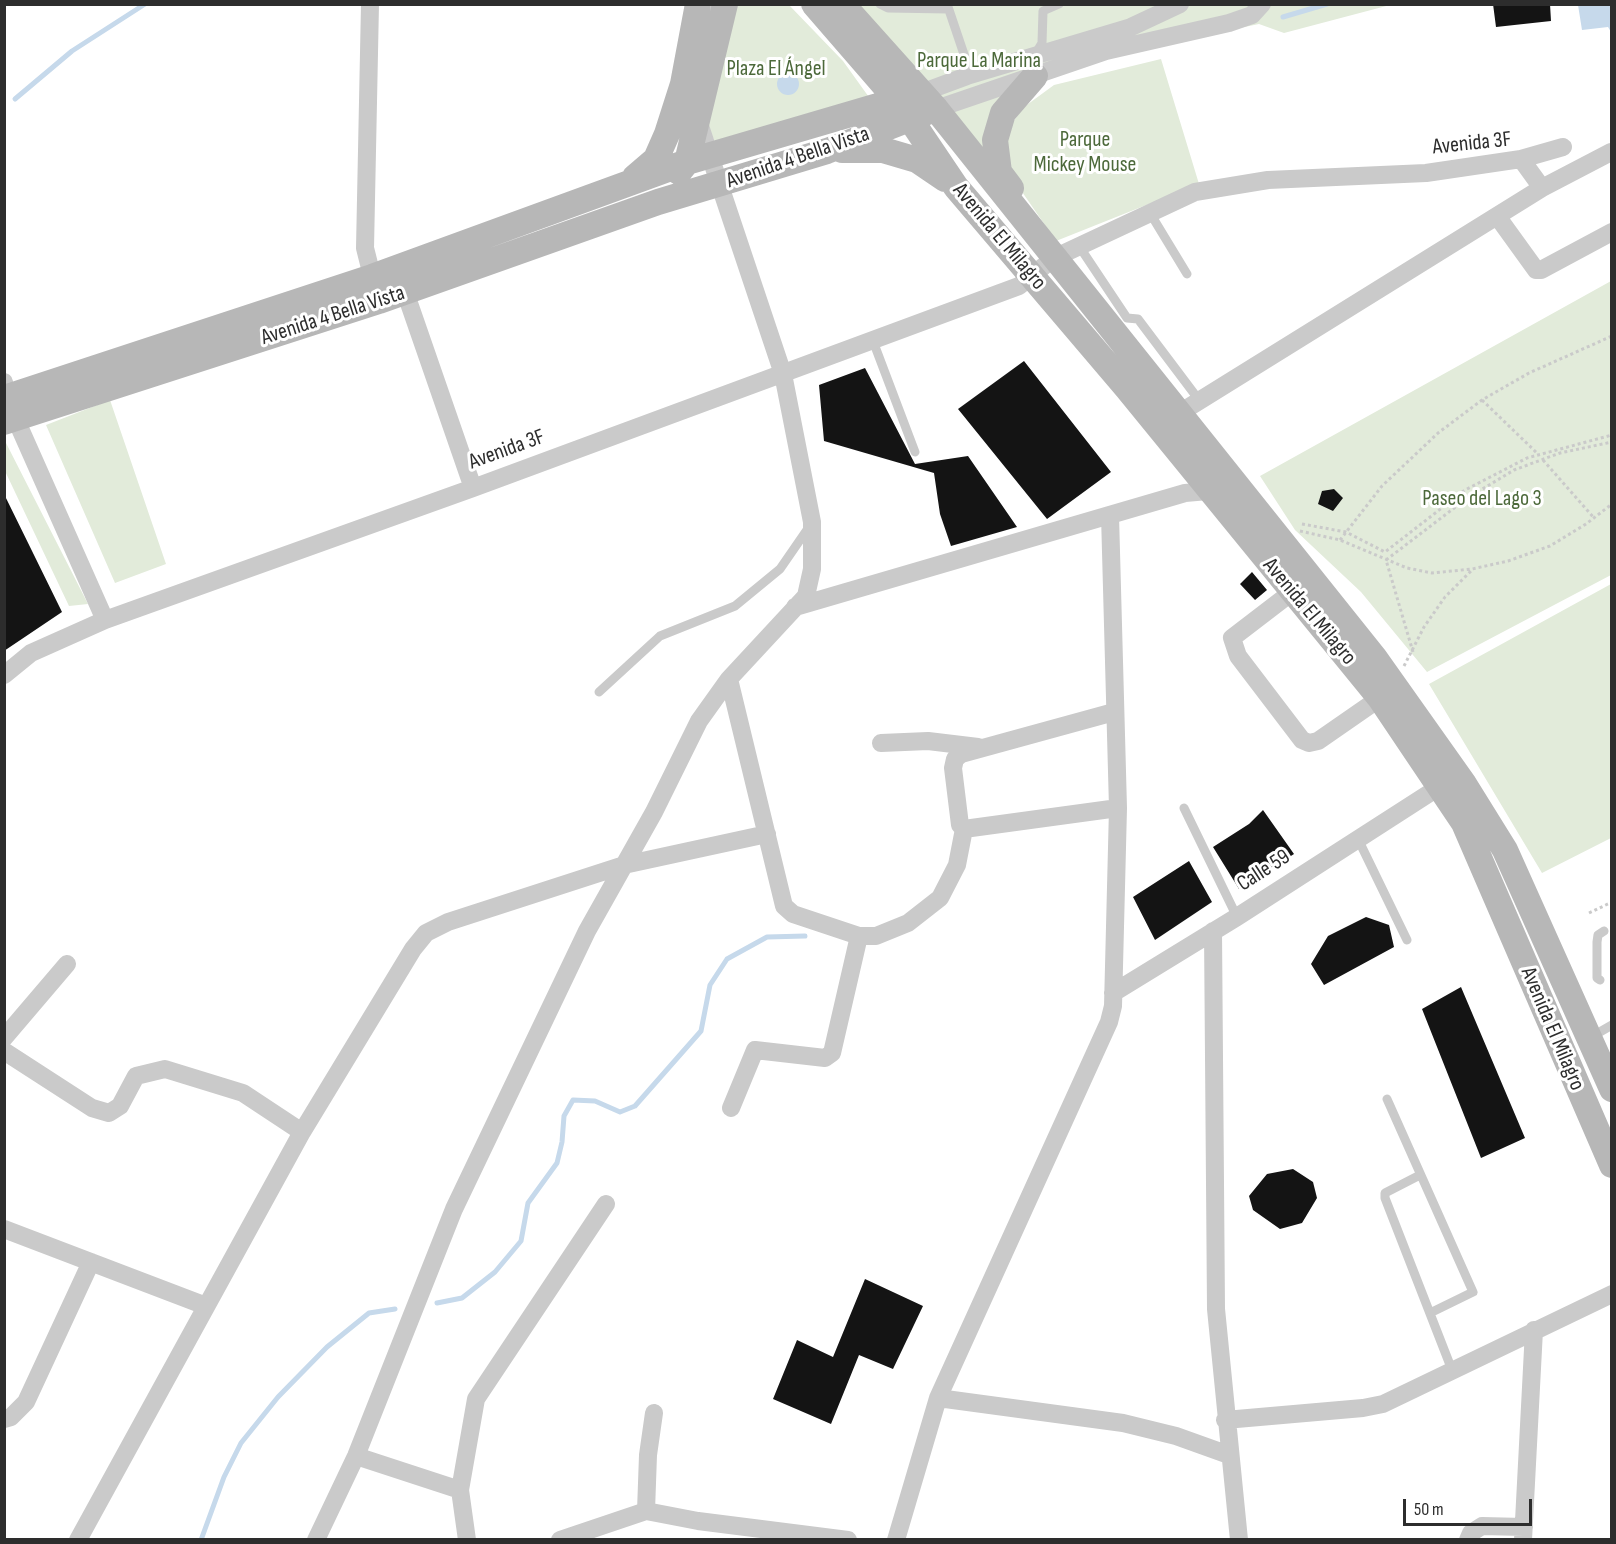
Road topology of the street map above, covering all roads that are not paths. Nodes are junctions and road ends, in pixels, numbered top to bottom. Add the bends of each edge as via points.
1 (370, 4) edge
2 (699, 4) edge
3 (725, 4) edge
4 (814, 4) edge
5 (842, 4) edge
6 (880, 4) edge
7 (1059, 4) edge
8 (1180, 4) edge
9 (1262, 4) edge
10 (948, 7) edge
11 (1033, 66) junction
12 (971, 75) junction
13 (916, 105) junction
14 (1563, 147) dead end
15 (827, 151) junction
16 (1611, 152) edge
17 (698, 158) junction
18 (1521, 159) junction
19 (628, 183) junction
20 (717, 185) junction
21 (956, 187) junction
22 (1542, 188) junction
23 (658, 202) junction
24 (1150, 213) junction
25 (1497, 216) junction
26 (1611, 231) edge
27 (1033, 233) junction
28 (1079, 246) junction
29 (1054, 258) junction
30 (398, 268) junction
31 (1187, 274) dead end
32 (1031, 276) junction
33 (376, 289) junction
34 (405, 292) junction
35 (873, 341) junction
36 (783, 374) junction
37 (7, 404) edge
38 (1189, 407) junction
39 (915, 453) dead end
40 (473, 488) junction
41 (1208, 490) junction
42 (1110, 515) junction
43 (812, 522) junction
44 (1292, 592) junction
45 (795, 607) junction
46 (105, 620) junction
47 (4, 675) edge
48 (729, 679) junction
49 (599, 692) dead end
50 (1380, 698) junction
51 (1114, 712) junction
52 (881, 743) dead end
53 (983, 748) junction
54 (1439, 787) junction
55 (1118, 808) junction
56 (1185, 808) dead end
57 (964, 829) junction
58 (767, 834) junction
59 (1358, 839) junction
60 (624, 864) junction
61 (1237, 917) junction
62 (1214, 931) junction
63 (1604, 931) dead end
64 (859, 936) junction
65 (1407, 940) dead end
66 (67, 964) dead end
67 (1600, 980) dead end
68 (1113, 993) junction
69 (1611, 1025) edge
70 (4, 1038) edge
71 (1589, 1039) junction
72 (4, 1051) edge
73 (1606, 1060) edge
74 (1611, 1089) edge
75 (1387, 1099) dead end
76 (731, 1108) dead end
77 (302, 1132) junction
78 (1611, 1165) edge
79 (1420, 1175) junction
80 (606, 1204) dead end
81 (4, 1229) edge
82 (91, 1262) junction
83 (1611, 1294) edge
84 (206, 1306) junction
85 (1430, 1313) junction
86 (1534, 1330) junction
87 (1452, 1370) junction
88 (938, 1398) junction
89 (654, 1413) dead end
90 (4, 1419) edge
91 (1225, 1420) junction
92 (1229, 1455) junction
93 (356, 1456) junction
94 (460, 1490) junction
95 (646, 1511) junction
96 (1524, 1533) edge
97 (78, 1539) edge
98 (316, 1539) edge
99 (467, 1539) edge
100 (560, 1539) edge
101 (848, 1539) edge
102 (896, 1539) edge
103 (1239, 1539) edge
104 (1468, 1539) edge

1 - 33 street via 365,248
2 - 19 main road, Avenida 4 Bella Vista via 668,134 656,159
3 - 17 main road via 698,120
4 - 13 main road
5 - 13 main road
6 - 10 lane via 888,8
7 - 11 lane via 1043,11 1042,43
8 - 11 street
9 - 11 street via 1252,15 1229,23
10 - 12 lane
11 - 12 street
11 - 13 street
11 - 27 main road via 1003,113 995,140 999,172 1031,217
12 - 13 street
13 - 15 main road, Avenida 4 Bella Vista
13 - 17 main road, Avenida 4 Bella Vista
13 - 21 main road, Avenida El Milagro
13 - 27 main road, Avenida El Milagro
14 - 18 street
15 - 20 main road, Avenida 4 Bella Vista
15 - 21 main road via 883,150 917,160
16 - 22 street
17 - 19 main road, Avenida 4 Bella Vista
17 - 20 street
17 - 23 main road
18 - 22 street, Avenida 3F
18 - 24 street, Avenida 3F via 1426,173 1231,185 1196,192
19 - 30 main road, Avenida 4 Bella Vista
20 - 23 main road, Avenida 4 Bella Vista
20 - 36 street
21 - 32 main road, Avenida El Milagro
22 - 25 street
23 - 34 main road, Avenida 4 Bella Vista
24 - 28 street, Avenida 3F
24 - 31 lane
25 - 26 street via 1536,270
25 - 38 street
27 - 29 main road, Avenida El Milagro
28 - 29 street, Avenida 3F
28 - 38 lane via 1127,318 1138,319
29 - 32 street, Avenida 3F
29 - 38 main road, Avenida El Milagro
30 - 33 main road, Avenida 4 Bella Vista
30 - 34 street
32 - 35 street, Avenida 3F via 1019,286
32 - 41 main road, Avenida El Milagro
33 - 34 main road, Avenida 4 Bella Vista
33 - 37 main road, Avenida 4 Bella Vista
34 - 40 street
35 - 36 street, Avenida 3F
35 - 39 lane
36 - 40 street, Avenida 3F
36 - 43 street
37 - 46 street
38 - 71 main road, Avenida El Milagro via 1464,784 1505,850
40 - 46 street, Avenida 3F
41 - 42 street
41 - 44 main road, Avenida El Milagro
42 - 45 street
42 - 51 street
43 - 45 street via 812,569 806,596
43 - 49 lane via 780,570 735,606 660,636
44 - 50 main road, Avenida El Milagro
44 - 50 street via 1232,639 1238,656 1302,740 1318,741
45 - 48 street
46 - 47 street, Avenida 3F via 31,653
48 - 58 street
48 - 60 street via 699,721
50 - 54 main road, Avenida El Milagro
51 - 53 street
51 - 55 street
52 - 53 street via 928,741
53 - 57 street via 961,754 952,768 960,825
54 - 59 street, Calle 59
54 - 78 main road, Avenida El Milagro via 1464,823
55 - 57 street
55 - 68 street
56 - 61 lane
57 - 64 street via 957,864 940,898 908,923 876,936
58 - 60 street
58 - 64 street via 788,912
59 - 61 street, Calle 59
59 - 65 lane
60 - 77 street via 448,922 426,933
60 - 93 street via 587,931 454,1209
61 - 62 street, Calle 59
62 - 68 street, Calle 59
62 - 91 street via 1216,1309
63 - 67 lane via 1597,942
64 - 76 street via 832,1053 825,1058 755,1050
66 - 70 street
68 - 88 street via 1109,1022
69 - 71 lane
71 - 73 main road, Avenida El Milagro
72 - 77 street via 92,1108 109,1113 120,1106 136,1076 165,1069 243,1093
73 - 74 main road, Avenida El Milagro
75 - 79 lane
77 - 84 street
79 - 85 lane via 1385,1193 1385,1198
79 - 85 lane via 1473,1292
80 - 94 street via 476,1399
81 - 82 street
82 - 84 street
82 - 90 street via 26,1402
83 - 86 street
84 - 97 street
85 - 87 lane
86 - 87 street
86 - 96 street
87 - 91 street via 1373,1407
88 - 92 street via 1123,1423
88 - 102 street
89 - 95 street
91 - 92 street
92 - 103 street
93 - 94 street
93 - 98 street
94 - 99 street
95 - 100 street
95 - 101 street
96 - 104 street via 1482,1526

